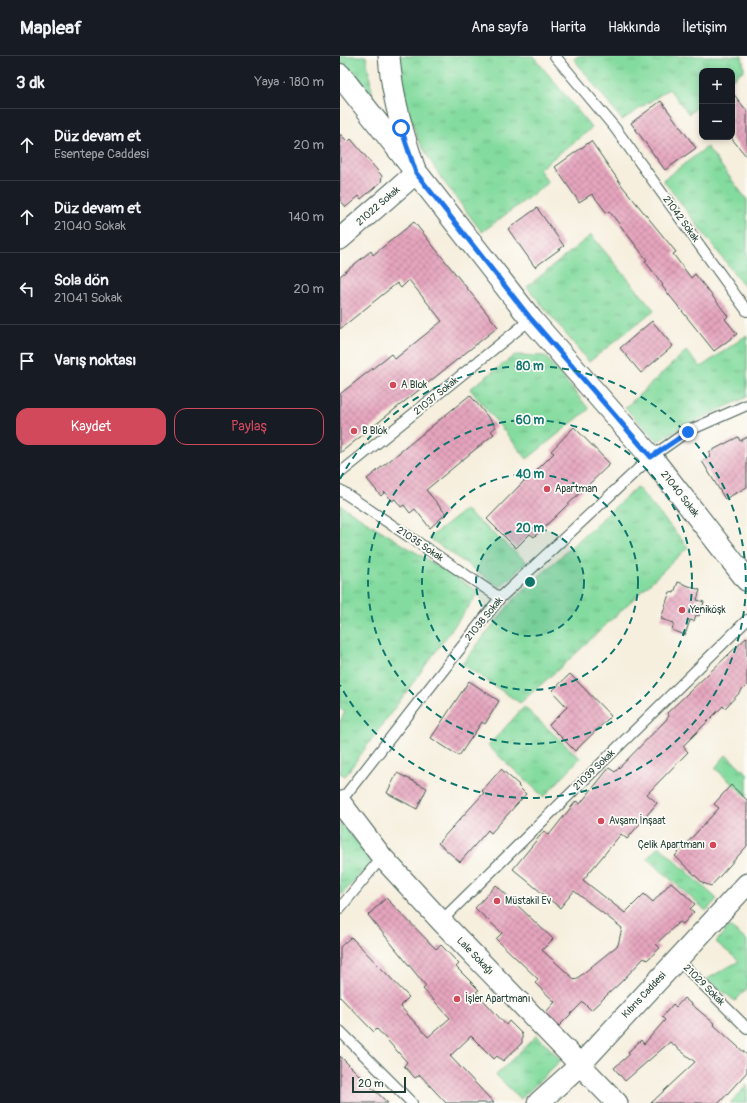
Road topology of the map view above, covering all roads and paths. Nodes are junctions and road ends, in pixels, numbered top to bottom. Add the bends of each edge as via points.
1 (390, 56) edge
2 (555, 56) edge
3 (340, 75) edge
4 (416, 173) junction
5 (340, 239) edge
6 (747, 311) edge
7 (531, 319) junction
8 (747, 404) edge
9 (651, 457) junction
10 (340, 473) edge
11 (340, 490) edge
12 (747, 580) edge
13 (500, 598) junction
14 (747, 620) edge
15 (340, 802) edge
16 (382, 857) junction
17 (747, 884) edge
18 (340, 908) edge
19 (441, 921) junction
20 (678, 960) junction
21 (747, 1028) edge
22 (340, 1031) edge
23 (580, 1065) junction
24 (412, 1103) edge
25 (538, 1103) edge
26 (617, 1103) edge

1 - 4 street via 391,77 401,128
2 - 6 lane, 21042 Sokak via 615,128
3 - 4 street, 21040 Sokak
4 - 5 street, 21022 Sokak
4 - 7 street, 21040 Sokak
7 - 9 street, 21040 Sokak
7 - 10 lane, 21037 Sokak
8 - 9 lane, 21038 Sokak via 688,432
9 - 12 street, 21040 Sokak
9 - 13 lane, 21038 Sokak
11 - 13 lane, 21035 Sokak
13 - 15 lane, 21038 Sokak
14 - 19 lane, 21039 Sokak
15 - 16 street, Lale Sokağı
16 - 18 lane
16 - 19 street, Lale Sokağı
17 - 20 street, Kıbrıs Caddesi
19 - 23 street, Lale Sokağı
20 - 21 lane, 21029 Sokak
20 - 23 street, Kıbrıs Caddesi
22 - 24 lane
23 - 25 street, Kıbrıs Caddesi
23 - 26 street, Lale Sokağı

